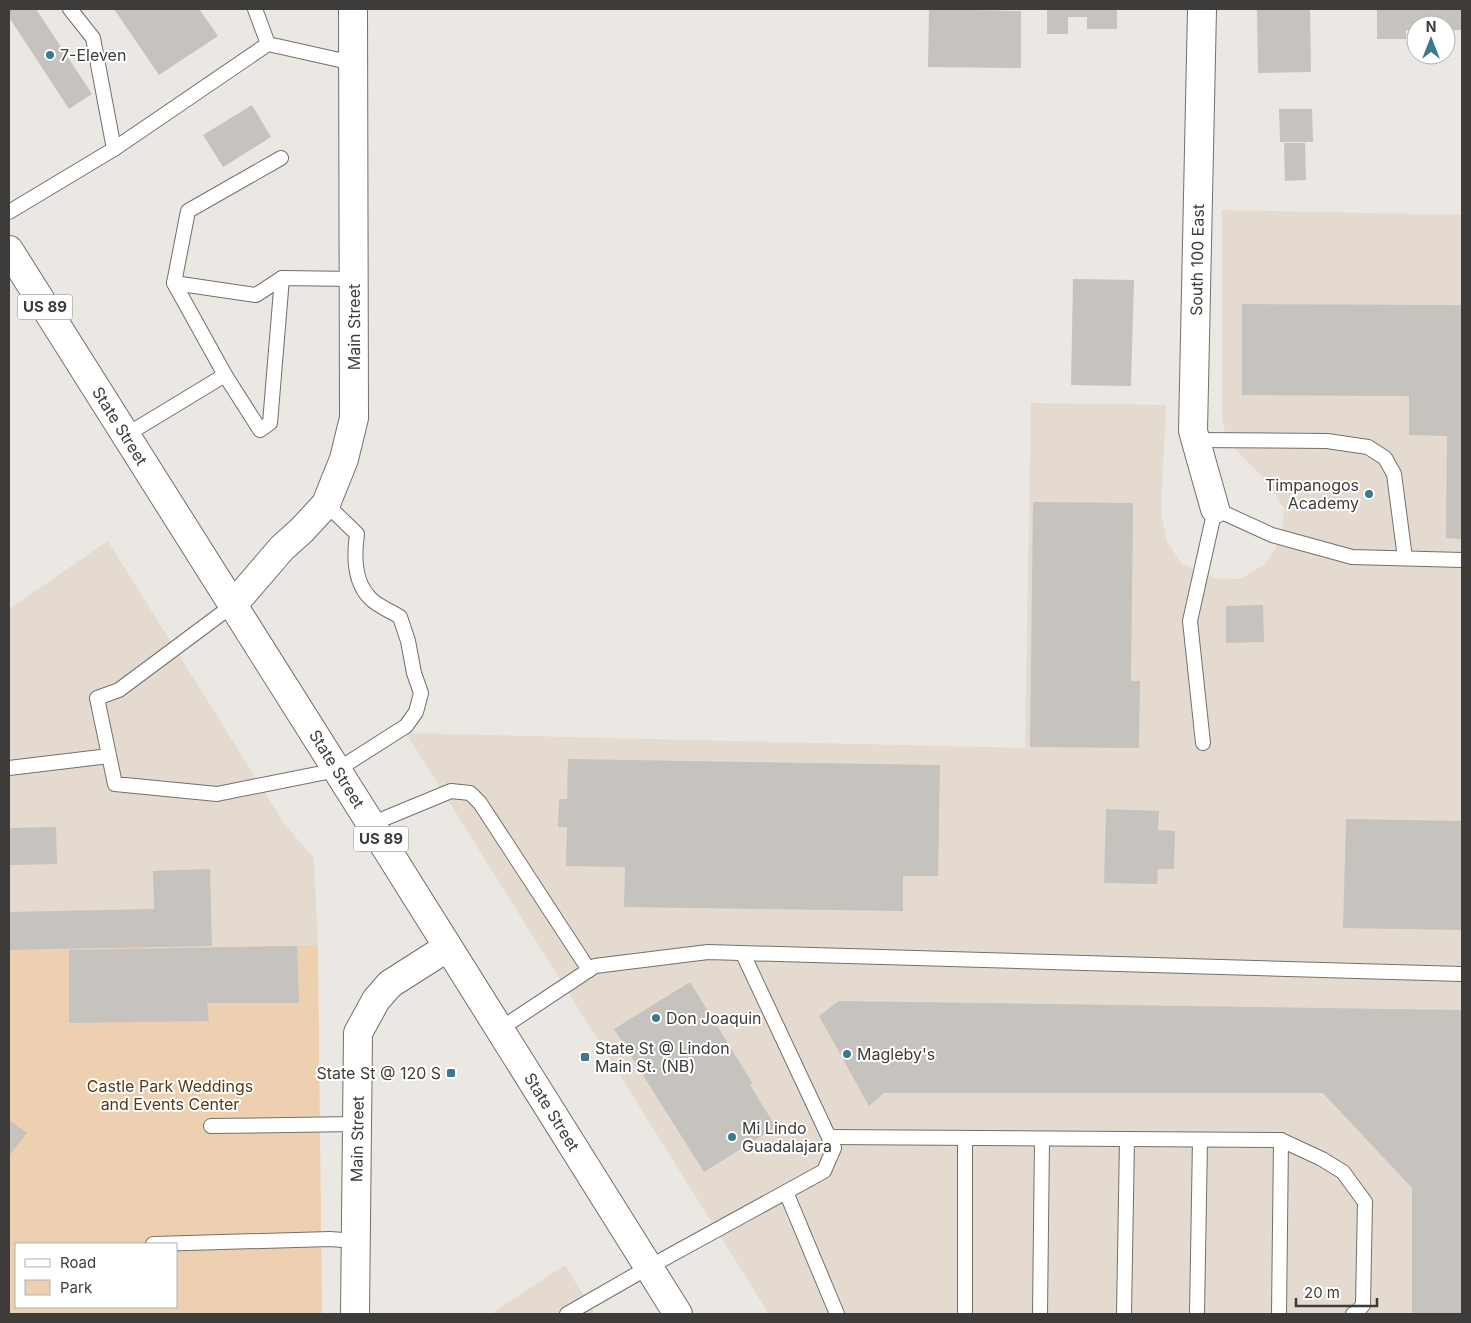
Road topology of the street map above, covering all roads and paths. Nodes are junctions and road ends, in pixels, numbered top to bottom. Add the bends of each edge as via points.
1 (70, 9) edge
2 (255, 9) edge
3 (353, 9) edge
4 (1202, 9) edge
5 (268, 44) junction
6 (353, 63) junction
7 (114, 149) junction
8 (281, 158) dead end
9 (9, 212) edge
10 (11, 256) edge
11 (282, 278) junction
12 (354, 279) junction
13 (174, 283) junction
14 (225, 375) junction
15 (126, 435) junction
16 (1196, 440) junction
17 (326, 504) junction
18 (1215, 509) junction
19 (1405, 558) junction
20 (1462, 560) edge
21 (233, 605) junction
22 (1203, 743) dead end
23 (109, 756) junction
24 (9, 768) edge
25 (337, 770) junction
26 (371, 824) junction
27 (448, 947) junction
28 (743, 954) junction
29 (589, 970) junction
30 (1462, 974) edge
31 (500, 1029) junction
32 (357, 1124) junction
33 (211, 1126) dead end
34 (829, 1137) junction
35 (965, 1138) junction
36 (1042, 1139) junction
37 (1127, 1139) junction
38 (1200, 1140) junction
39 (1281, 1140) junction
40 (786, 1192) junction
41 (356, 1241) junction
42 (178, 1243) edge
43 (649, 1267) junction
44 (355, 1314) edge
45 (567, 1314) edge
46 (678, 1314) edge
47 (837, 1314) edge
48 (965, 1314) edge
49 (1040, 1314) edge
50 (1124, 1314) edge
51 (1197, 1314) edge
52 (1279, 1314) edge
53 (1355, 1314) edge

1 - 7 lane via 93,38
2 - 5 lane
3 - 6 street, Main Street
4 - 16 street, South 100 East via 1193,422
5 - 6 lane
5 - 7 lane
6 - 12 street, Main Street
7 - 9 lane
8 - 13 lane via 188,211
10 - 15 street, State Street / US 89
11 - 12 lane
11 - 13 lane via 256,294
11 - 14 lane via 270,423 260,430
12 - 17 street, Main Street via 354,418 344,459
13 - 14 lane
14 - 15 lane
15 - 21 street, State Street / US 89
16 - 18 street, South 100 East
16 - 19 lane via 1327,441 1368,446 1385,458 1394,474
17 - 21 street, Main Street via 282,548
17 - 25 lane via 357,534 358,574 364,590 371,600 400,617 421,693 416,712 406,726
18 - 19 lane via 1272,535 1352,557
18 - 22 lane via 1190,621
19 - 20 lane
21 - 23 lane via 119,690 97,698
21 - 25 street, State Street / US 89
23 - 24 lane
23 - 25 lane via 114,784 217,794
25 - 26 street, State Street / US 89
26 - 27 street, State Street / US 89
26 - 29 lane via 451,791 470,793 480,802
27 - 31 street, State Street / US 89
27 - 32 street, Main Street via 390,984 376,1000 358,1032
28 - 29 lane via 708,952 595,966
28 - 30 lane
28 - 34 lane
29 - 31 lane
31 - 43 street, State Street / US 89
32 - 33 lane
32 - 41 street, Main Street
34 - 35 lane
34 - 40 lane via 834,1148 824,1171
35 - 36 lane
35 - 48 lane
36 - 37 lane
36 - 49 lane
37 - 38 lane
37 - 50 lane
38 - 39 lane
38 - 51 lane
39 - 52 lane
39 - 53 lane via 1322,1158 1344,1172 1365,1202 1363,1305
40 - 43 lane
40 - 47 lane
41 - 42 lane
41 - 44 street, Main Street
43 - 45 lane
43 - 46 street, State Street / US 89

